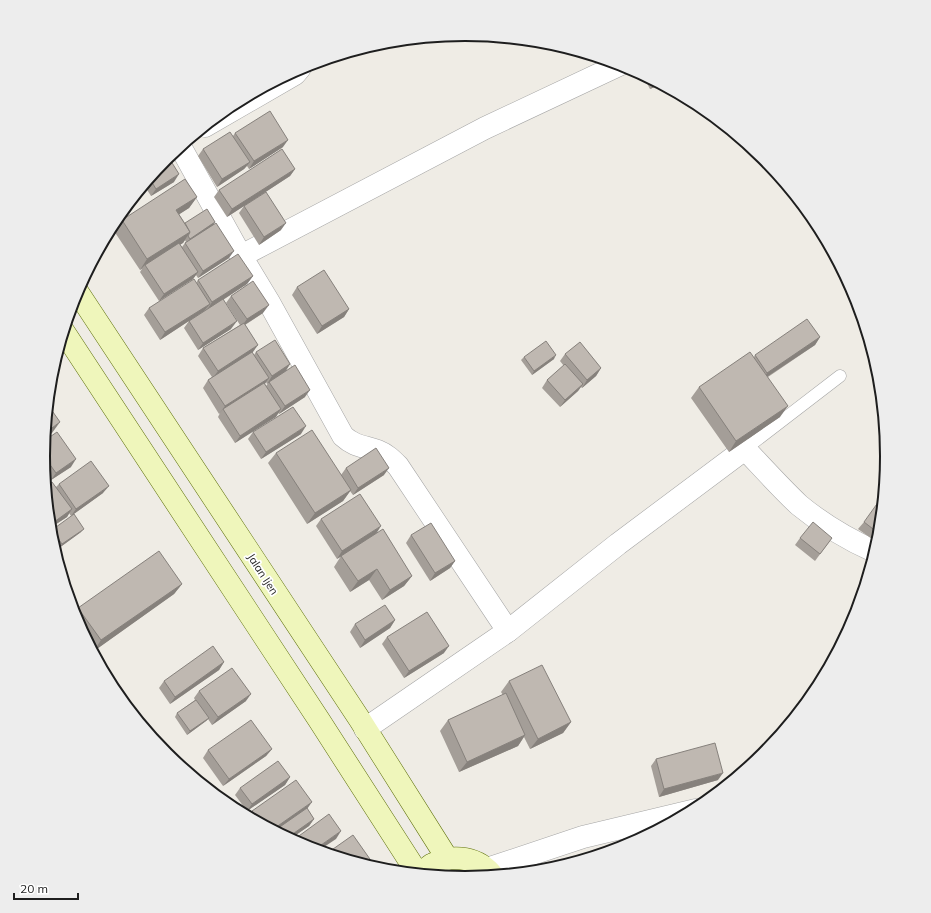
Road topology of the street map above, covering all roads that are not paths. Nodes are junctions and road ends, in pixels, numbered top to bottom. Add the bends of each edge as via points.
1 (612, 68) edge
2 (183, 152) edge
3 (241, 256) junction
4 (82, 298) edge
5 (68, 337) edge
6 (840, 376) dead end
7 (745, 449) junction
8 (870, 549) edge
9 (508, 631) junction
10 (347, 701) junction
11 (319, 720) junction
12 (365, 729) junction
13 (674, 815) edge
14 (447, 858) junction
15 (416, 869) edge
16 (425, 870) edge
17 (489, 871) edge
18 (493, 871) edge

1 - 3 street via 485,128
2 - 3 street
3 - 9 street via 343,436 356,446 378,451 398,466
4 - 10 street, Jalan Ijen
5 - 11 street
6 - 7 lane
7 - 8 street via 800,505 830,527
7 - 9 street via 618,544
9 - 12 street
10 - 11 street
10 - 12 street, Jalan Ijen
11 - 15 street
12 - 14 street, Jalan Ijen
13 - 18 street via 583,838
14 - 16 street
14 - 17 street via 468,858

